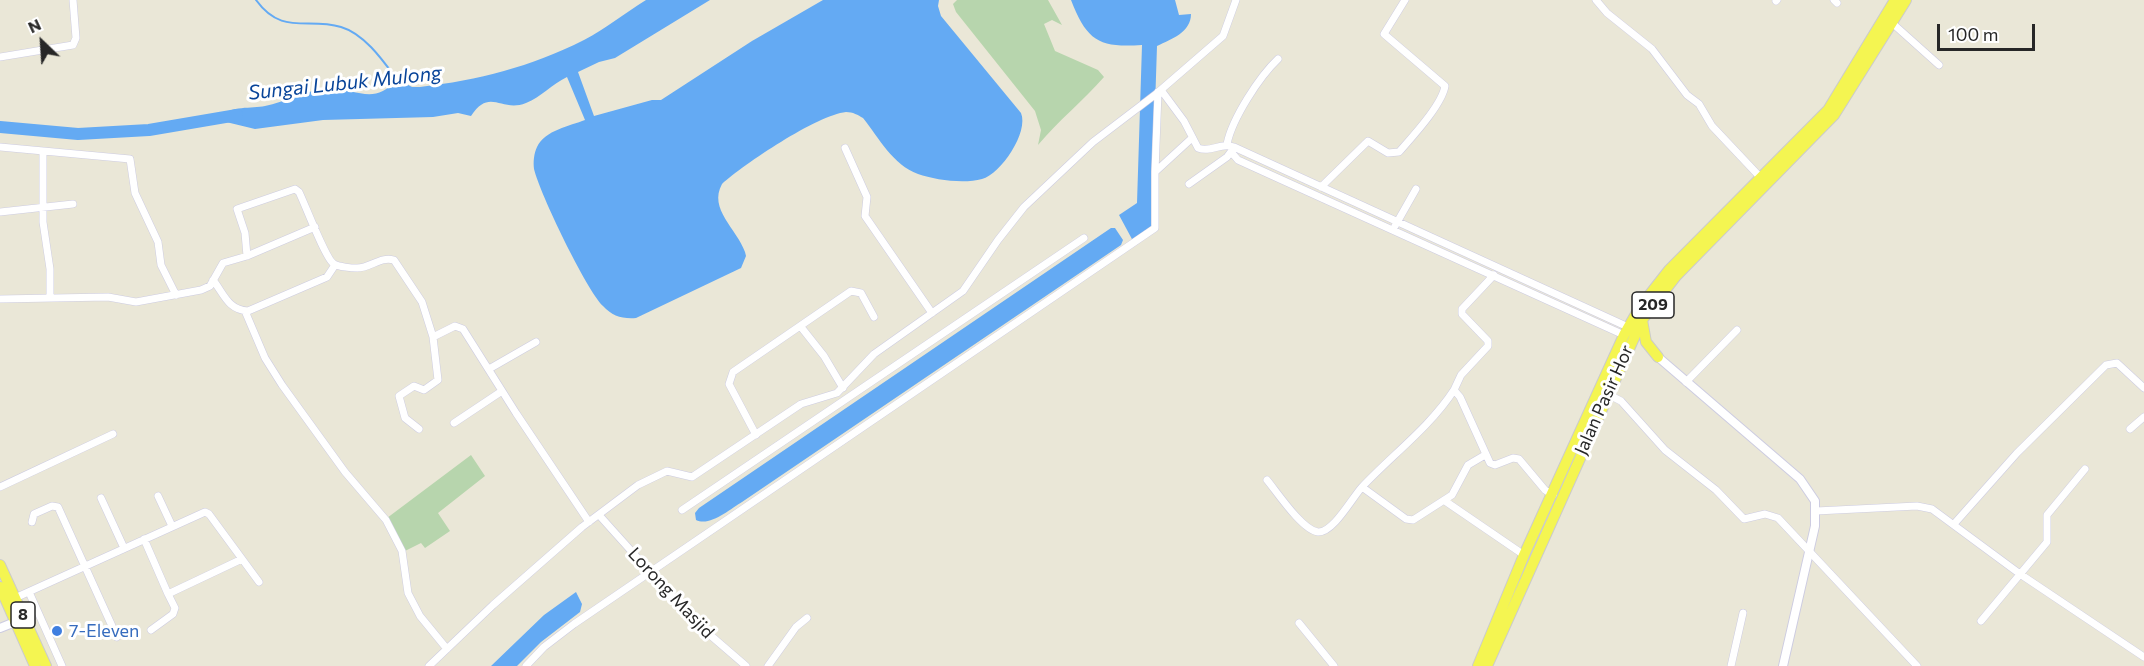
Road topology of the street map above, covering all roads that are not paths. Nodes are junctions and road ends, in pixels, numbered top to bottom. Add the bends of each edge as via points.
1 (73, 0) edge
2 (1236, 0) edge
3 (1404, 0) edge
4 (1596, 0) edge
5 (1895, 0) edge
6 (1906, 0) edge
7 (1891, 22) junction
8 (0, 57) edge
9 (1278, 59) dead end
10 (1939, 64) dead end
11 (1158, 92) junction
12 (1192, 138) junction
13 (0, 147) edge
14 (845, 148) dead end
15 (1231, 148) junction
16 (43, 153) junction
17 (1155, 172) junction
18 (1761, 178) junction
19 (1189, 184) dead end
20 (1322, 187) junction
21 (1416, 189) dead end
22 (73, 204) dead end
23 (44, 208) junction
24 (0, 212) edge
25 (1398, 222) junction
26 (315, 226) junction
27 (1393, 230) junction
28 (1084, 238) dead end
29 (247, 256) junction
30 (334, 265) junction
31 (1494, 275) junction
32 (213, 280) junction
33 (177, 295) junction
34 (50, 297) junction
35 (0, 299) edge
36 (245, 311) junction
37 (932, 313) junction
38 (874, 317) dead end
39 (1642, 320) junction
40 (801, 327) junction
41 (1737, 330) dead end
42 (1626, 331) junction
43 (433, 337) junction
44 (536, 342) dead end
45 (1625, 352) junction
46 (1658, 357) junction
47 (489, 369) junction
48 (1686, 382) junction
49 (843, 388) junction
50 (2144, 388) edge
51 (1454, 390) junction
52 (502, 391) junction
53 (1607, 394) junction
54 (2144, 417) edge
55 (454, 423) dead end
56 (419, 429) dead end
57 (2130, 429) dead end
58 (113, 434) dead end
59 (756, 435) junction
60 (1485, 455) junction
61 (2085, 470) dead end
62 (1267, 480) dead end
63 (0, 487) edge
64 (1362, 487) junction
65 (1552, 495) junction
66 (158, 496) dead end
67 (101, 498) dead end
68 (1445, 501) junction
69 (682, 510) dead end
70 (1816, 511) junction
71 (599, 515) junction
72 (32, 522) dead end
73 (590, 522) junction
74 (1954, 524) junction
75 (172, 526) junction
76 (144, 539) junction
77 (124, 548) junction
78 (1809, 553) junction
79 (1524, 555) junction
80 (242, 559) junction
81 (0, 565) edge
82 (85, 566) junction
83 (650, 573) junction
84 (2020, 574) junction
85 (259, 582) dead end
86 (0, 587) edge
87 (29, 592) junction
88 (168, 594) junction
89 (15, 598) junction
90 (1743, 613) dead end
91 (807, 618) dead end
92 (1981, 621) dead end
93 (15, 622) junction
94 (1299, 623) dead end
95 (0, 628) edge
96 (151, 630) dead end
97 (117, 636) dead end
98 (447, 649) junction
99 (2144, 657) edge
100 (61, 664) edge
101 (35, 666) edge
102 (48, 666) edge
103 (429, 666) edge
104 (526, 666) edge
105 (746, 666) edge
106 (768, 666) edge
107 (1334, 666) edge
108 (1478, 666) edge
109 (1487, 666) edge
110 (1731, 666) edge
111 (1783, 666) edge
112 (1917, 666) edge

1 - 8 street via 73,45
2 - 11 street via 1223,36
3 - 20 street via 1384,34 1445,86 1444,92 1399,152 1388,153 1368,141
4 - 18 street via 1652,49 1686,95 1699,104 1712,126
5 - 18 main road, Jalan Pasir Hor / 209 via 1828,110
6 - 7 main road, Jalan Pasir Hor / 209
7 - 10 street
7 - 39 main road, Jalan Pasir Hor / 209 via 1834,115 1676,276
9 - 15 street via 1252,93 1232,129
11 - 12 street via 1179,114
11 - 17 street
11 - 37 street via 1093,142 1024,207 963,291
12 - 15 street via 1203,150
12 - 17 street
13 - 16 street
14 - 37 street via 867,197 865,216
15 - 19 street
15 - 20 street
15 - 27 street via 1238,160
16 - 23 street
16 - 33 street via 132,161 135,193 158,243 161,265
17 - 83 street via 1155,228
18 - 42 main road, Jalan Pasir Hor / 209 via 1669,270
20 - 25 street
21 - 25 street
22 - 23 street
23 - 24 street
23 - 34 street
25 - 27 street
25 - 42 street
26 - 29 street
26 - 29 street via 295,189 237,209
26 - 30 street via 326,256
27 - 31 street
28 - 69 street
29 - 32 street via 223,263
30 - 36 street via 327,277
30 - 43 street via 357,268 394,260 422,302
31 - 42 street
31 - 51 street via 1462,309 1488,346 1461,375
32 - 33 street via 201,290
32 - 36 street via 230,304
33 - 34 street via 136,302 108,297
34 - 35 street
36 - 98 street via 265,358 282,385 345,472 386,520 402,551 408,593 420,616
37 - 49 street via 867,360
38 - 40 street via 856,290
39 - 45 main road, Jalan Pasir Hor / 209
39 - 46 main road via 1646,342
40 - 49 street
40 - 59 street via 730,375 729,384
41 - 48 street
42 - 65 main road, Jalan Pasir Hor / 209
43 - 47 street via 460,327
43 - 56 street via 437,381 424,390 412,387 399,396 405,418
44 - 47 street
45 - 46 main road via 1639,348
45 - 53 main road, Jalan Pasir Hor / 209
46 - 48 street
47 - 52 street
48 - 70 street via 1807,486
49 - 59 street via 827,398 807,400
50 - 74 street via 2117,363 2101,369 2017,453
51 - 60 street
51 - 64 street
52 - 55 street
52 - 73 street
53 - 78 street via 1621,401 1665,450 1716,490 1744,519 1766,514 1778,518
53 - 109 main road, Jalan Pasir Hor / 209
54 - 57 street
58 - 63 street
59 - 71 street via 692,477 667,471 657,474
60 - 65 street via 1496,465 1519,459
60 - 68 street via 1468,465 1460,484
61 - 84 street via 2052,508 2046,542
62 - 64 street via 1300,520 1318,532 1328,530
64 - 68 street via 1409,520
65 - 79 main road, Jalan Pasir Hor / 209
66 - 75 street
67 - 77 street
68 - 79 street
70 - 74 street via 1925,506
70 - 78 street
71 - 73 street
71 - 83 street, Lorong Masjid
72 - 82 street via 34,514 58,507
73 - 98 street
74 - 84 street
75 - 76 street
75 - 80 street via 208,513
76 - 77 street
76 - 88 street
77 - 82 street
78 - 111 street
78 - 112 street
79 - 108 main road, Jalan Pasir Hor / 209
80 - 85 street
80 - 88 street
81 - 89 main road, 8
82 - 87 street
82 - 97 street
83 - 104 street via 573,624
83 - 105 street, Lorong Masjid via 713,639
84 - 92 street
84 - 99 street
86 - 93 main road, 8
87 - 89 street
87 - 100 street
88 - 96 street via 175,608 173,614
89 - 102 main road, 8
90 - 110 street
91 - 106 street
93 - 95 street
93 - 101 main road, 8
94 - 107 street
98 - 103 street
100 - 102 street

